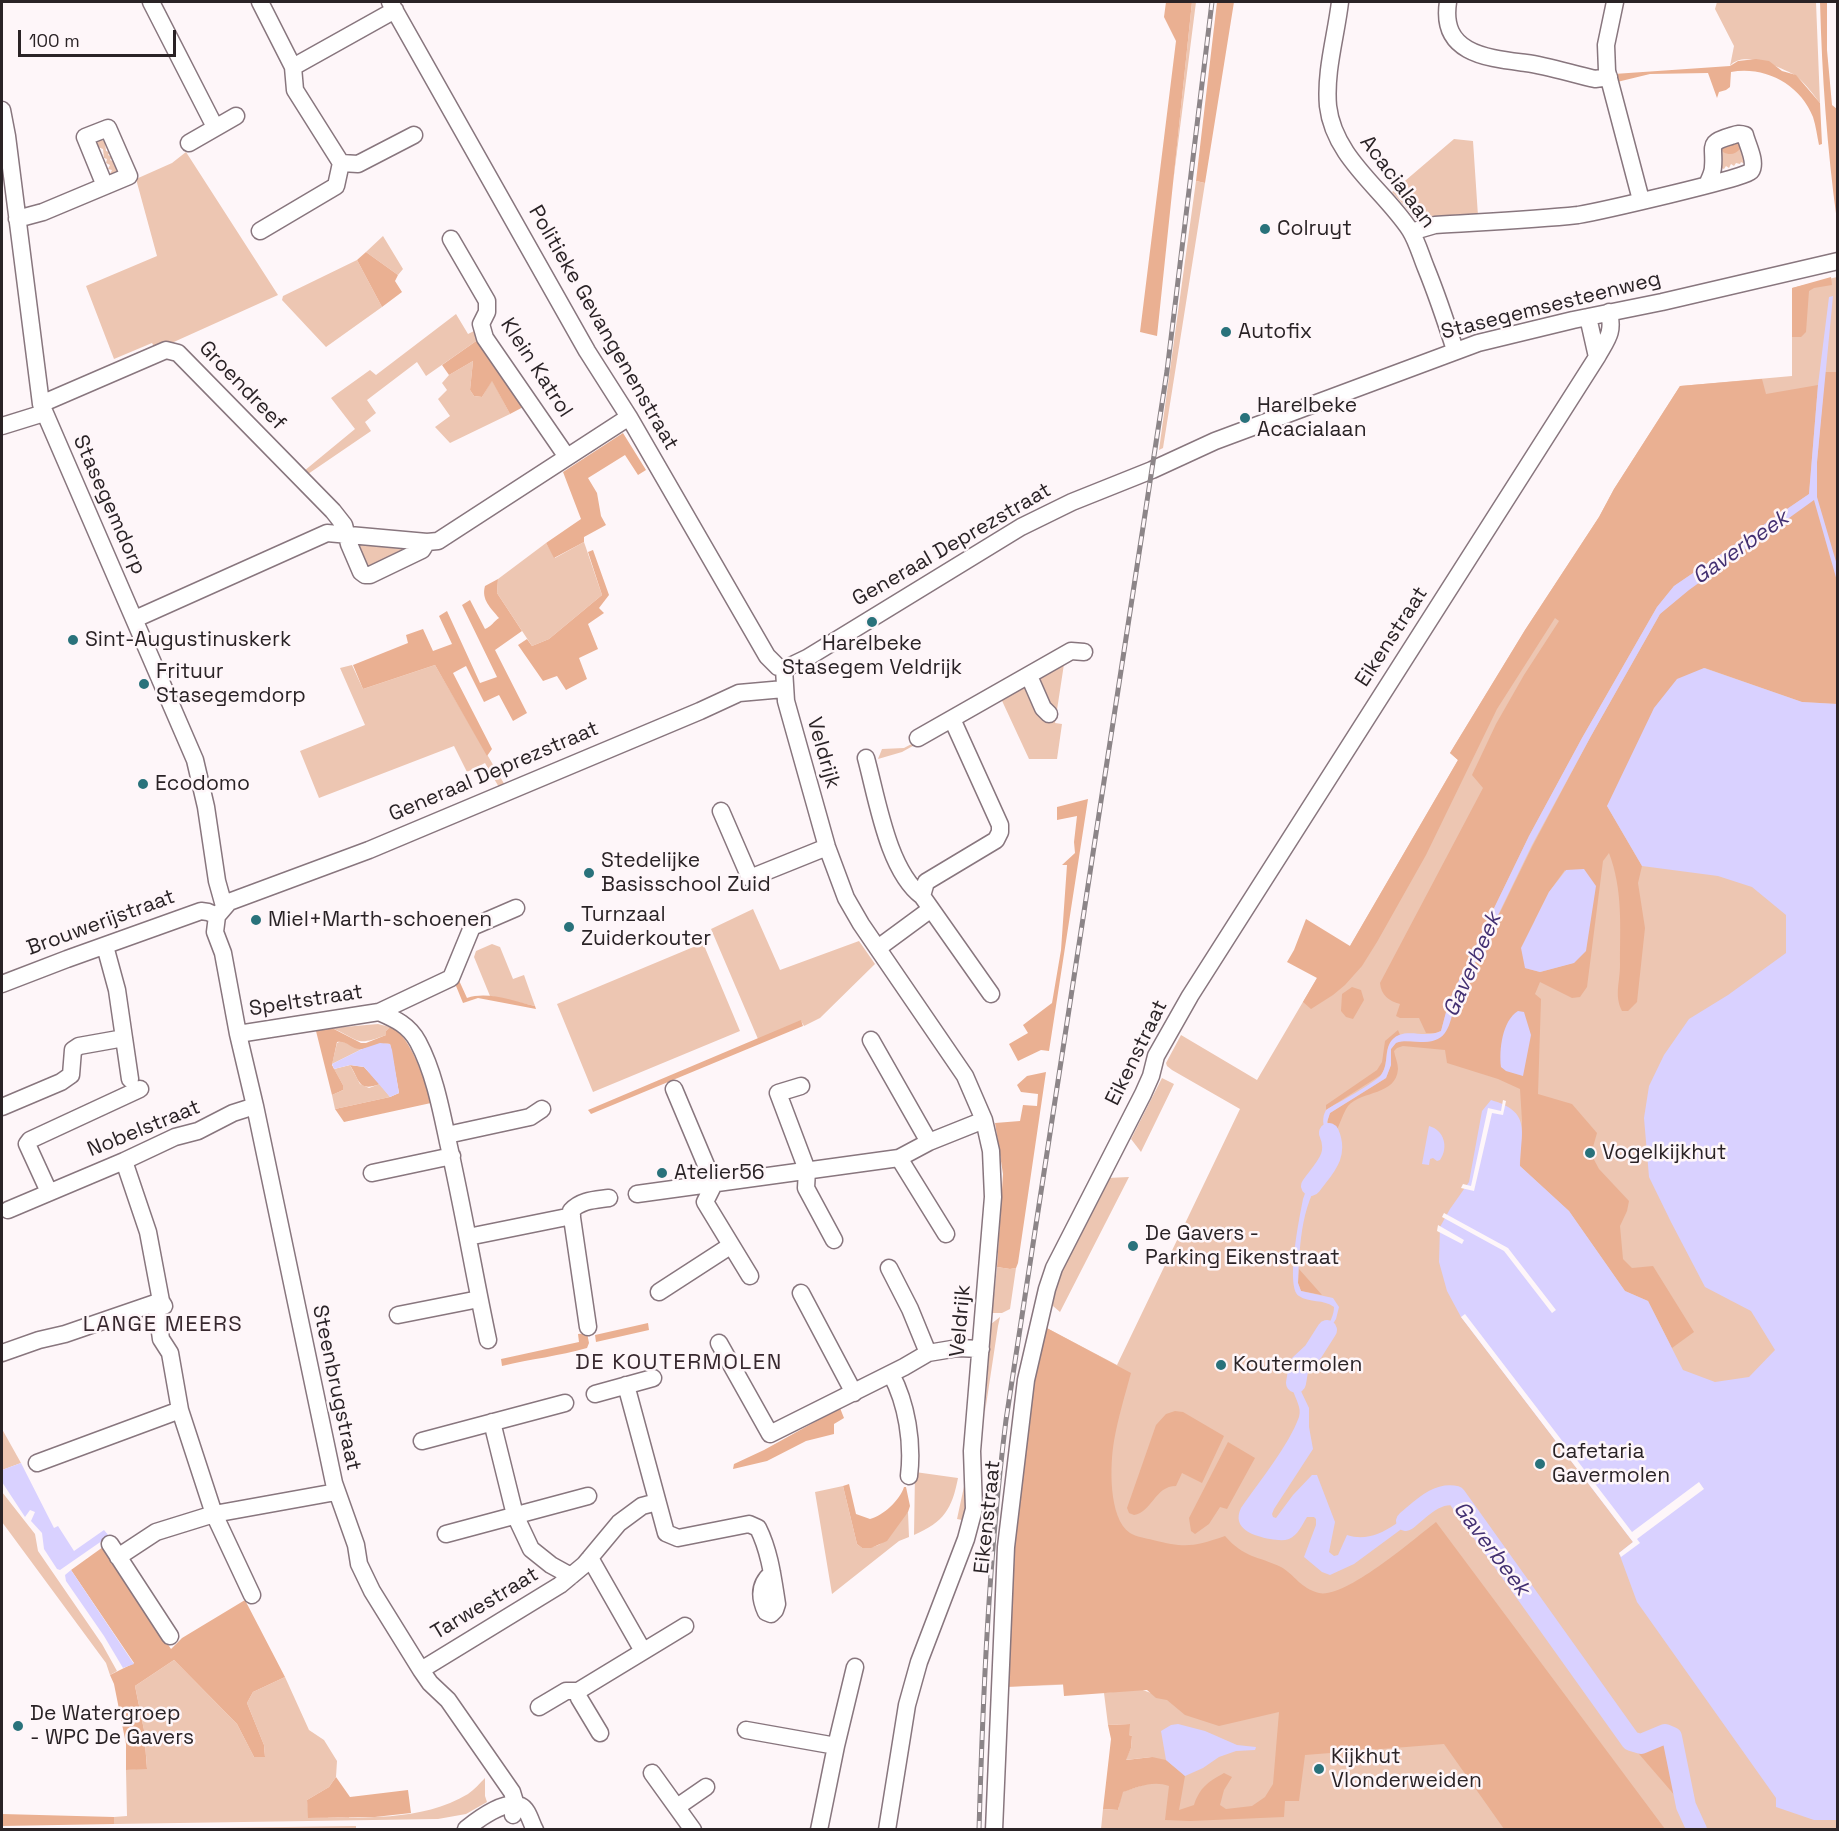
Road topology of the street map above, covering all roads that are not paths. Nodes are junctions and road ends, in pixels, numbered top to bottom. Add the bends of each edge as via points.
1 (151, 2) edge
2 (260, 2) edge
3 (1340, 2) edge
4 (1448, 2) edge
5 (1615, 2) edge
6 (392, 6) edge
7 (293, 67) junction
8 (1609, 77) junction
9 (2, 110) edge
10 (236, 116) dead end
11 (215, 127) junction
12 (414, 135) dead end
13 (189, 143) dead end
14 (341, 164) junction
15 (1707, 185) dead end
16 (105, 186) dead end
17 (1641, 200) junction
18 (17, 219) junction
19 (260, 231) dead end
20 (1411, 232) junction
21 (451, 239) dead end
22 (1838, 261) edge
23 (1609, 312) junction
24 (1588, 317) junction
25 (1455, 350) junction
26 (1597, 357) junction
27 (43, 409) junction
28 (629, 417) junction
29 (2, 426) edge
30 (567, 457) junction
31 (1149, 471) joint
32 (348, 535) junction
33 (427, 542) junction
34 (135, 620) junction
35 (1084, 652) dead end
36 (784, 669) junction
37 (1029, 676) junction
38 (784, 689) junction
39 (1050, 714) dead end
40 (952, 719) junction
41 (918, 738) dead end
42 (866, 758) dead end
43 (721, 811) dead end
44 (827, 847) junction
45 (927, 902) junction
46 (516, 908) dead end
47 (220, 911) junction
48 (100, 948) junction
49 (878, 948) junction
50 (2, 984) edge
51 (991, 994) dead end
52 (379, 1012) junction
53 (238, 1034) junction
54 (124, 1038) junction
55 (871, 1040) dead end
56 (801, 1086) dead end
57 (674, 1089) dead end
58 (255, 1106) junction
59 (2, 1107) edge
60 (543, 1109) dead end
61 (984, 1120) junction
62 (447, 1135) junction
63 (929, 1142) junction
64 (452, 1156) junction
65 (900, 1158) junction
66 (123, 1161) junction
67 (807, 1170) junction
68 (372, 1173) dead end
69 (714, 1184) junction
70 (49, 1192) junction
71 (637, 1194) dead end
72 (609, 1198) dead end
73 (8, 1210) dead end
74 (572, 1216) junction
75 (946, 1234) dead end
76 (468, 1238) junction
77 (834, 1240) dead end
78 (730, 1246) junction
79 (889, 1268) dead end
80 (750, 1276) dead end
81 (659, 1292) dead end
82 (801, 1293) dead end
83 (479, 1299) junction
84 (161, 1301) junction
85 (398, 1315) dead end
86 (588, 1327) dead end
87 (488, 1340) dead end
88 (719, 1343) dead end
89 (981, 1349) junction
90 (2, 1353) edge
91 (928, 1353) junction
92 (891, 1374) junction
93 (653, 1378) dead end
94 (626, 1385) junction
95 (854, 1393) junction
96 (595, 1394) dead end
97 (565, 1403) dead end
98 (180, 1410) junction
99 (492, 1422) junction
100 (422, 1441) dead end
101 (37, 1463) dead end
102 (909, 1476) dead end
103 (336, 1492) junction
104 (588, 1496) dead end
105 (657, 1502) junction
106 (214, 1514) junction
107 (515, 1515) junction
108 (446, 1534) dead end
109 (590, 1558) junction
110 (772, 1573) dead end
111 (571, 1576) junction
112 (252, 1595) dead end
113 (685, 1626) dead end
114 (170, 1636) dead end
115 (643, 1651) junction
116 (855, 1667) dead end
117 (421, 1670) junction
118 (578, 1691) junction
119 (539, 1707) dead end
120 (746, 1730) dead end
121 (600, 1733) dead end
122 (836, 1746) junction
123 (652, 1773) dead end
124 (706, 1788) dead end
125 (677, 1807) junction
126 (515, 1810) junction
127 (534, 1827) edge
128 (466, 1829) edge
129 (475, 1830) edge
130 (693, 1830) edge
131 (819, 1830) edge
132 (887, 1830) edge
133 (994, 1830) edge

1 - 11 street
2 - 7 street
3 - 20 street, Acacialaan via 1328,78 1329,108 1335,130 1351,160
4 - 8 street via 1447,25 1451,35 1475,53 1595,79
5 - 8 street via 1606,45
6 - 7 street
6 - 28 street, Politieke Gevangenenstraat via 587,351
7 - 14 street via 295,90
8 - 17 street
9 - 18 street, Stasegemdorp
10 - 11 street
11 - 13 street
12 - 14 street via 358,164
14 - 19 street via 336,186
15 - 17 street
16 - 18 street
17 - 20 street via 1577,215 1435,225
18 - 27 street, Stasegemdorp
20 - 25 street, Acacialaan
21 - 30 street, Klein Katrol via 487,301 481,324 485,338
22 - 23 street, Stasegemsesteenweg
23 - 24 street, Stasegemsesteenweg
23 - 26 street, Eikenstraat via 1610,333
24 - 25 street, Stasegemsesteenweg
24 - 26 street
25 - 31 street, Stasegemsesteenweg via 1206,444
26 - 133 street, Eikenstraat via 1190,996 1156,1056 1143,1094 1054,1268 1026,1380 1005,1547
27 - 29 street, Groendreef
27 - 32 street, Groendreef via 172,350 333,512
27 - 34 street, Stasegemdorp
28 - 30 street
28 - 36 street, Politieke Gevangenenstraat via 767,656
30 - 33 street via 438,541
31 - 36 street, Generaal Deprezstraat via 1021,527
32 - 33 street
32 - 33 street, Groendreef via 365,575 422,550
32 - 34 street via 327,533
34 - 47 street, Stasegemdorp via 197,768
35 - 37 street via 1071,651
36 - 38 street, Veldrijk
37 - 39 street
37 - 40 street
38 - 44 street, Veldrijk
38 - 47 street, Generaal Deprezstraat via 739,693 369,850 257,891
40 - 41 street
40 - 45 street via 1000,832 996,840 927,882
42 - 45 street via 893,857 911,888
43 - 44 street via 750,878
44 - 49 street, Veldrijk via 846,898
45 - 49 street
45 - 51 street
46 - 52 street, Speltstraat via 471,927 451,978
47 - 48 street, Brouwerijstraat via 201,911
47 - 53 street, Steenbrugstraat via 215,932 223,953
48 - 50 street, Brouwerijstraat
48 - 54 street via 122,1018
49 - 61 street, Veldrijk via 956,1060
52 - 53 street, Speltstraat
52 - 62 street via 396,1019 417,1041 435,1086
53 - 58 street, Steenbrugstraat
54 - 59 street via 79,1046 71,1055 71,1075
54 - 70 street, Nobelstraat via 135,1084 27,1144
55 - 63 street
56 - 67 street via 778,1094
57 - 69 street
58 - 66 street, Nobelstraat
58 - 103 street, Steenbrugstraat
60 - 62 street via 530,1117
61 - 63 street
61 - 89 street, Veldrijk via 991,1151 993,1197
62 - 64 street
63 - 65 street
64 - 68 street
64 - 76 street
65 - 67 street
65 - 75 street
66 - 70 street, Nobelstraat
66 - 84 street via 148,1232
67 - 69 street
67 - 77 street via 806,1188
69 - 71 street
69 - 78 street via 705,1202
70 - 73 street, Nobelstraat
72 - 74 street via 577,1205
74 - 76 street
74 - 86 street
76 - 83 street
78 - 80 street
78 - 81 street
79 - 91 street
82 - 95 street
83 - 85 street
83 - 87 street
84 - 90 street
84 - 98 street via 157,1311 161,1339 170,1353
88 - 95 street via 770,1434
89 - 91 street
89 - 132 street, Veldrijk via 972,1451 974,1509 916,1673 900,1743
91 - 92 street
92 - 95 street
92 - 102 street via 898,1387 909,1438
93 - 94 street
94 - 96 street
94 - 105 street
97 - 99 street
98 - 101 street
98 - 106 street
99 - 100 street
99 - 107 street, Tarwestraat
103 - 106 street
103 - 117 street, Steenbrugstraat via 359,1564
104 - 107 street
105 - 109 street, Tarwestraat via 642,1506 620,1523
105 - 110 street via 666,1533 678,1538 749,1524 758,1528
106 - 112 street
106 - 114 street via 114,1550
107 - 108 street
107 - 111 street, Tarwestraat via 531,1550
109 - 111 street, Tarwestraat
109 - 115 street
111 - 117 street, Tarwestraat
113 - 115 street
115 - 118 street
116 - 122 street
117 - 126 street, Steenbrugstraat via 448,1700 512,1792
118 - 119 street via 566,1691
118 - 121 street
120 - 122 street
122 - 131 street
123 - 125 street
124 - 125 street
125 - 130 street
126 - 127 street, Steenbrugstraat via 524,1808
126 - 128 street via 506,1806 493,1811
126 - 129 street

